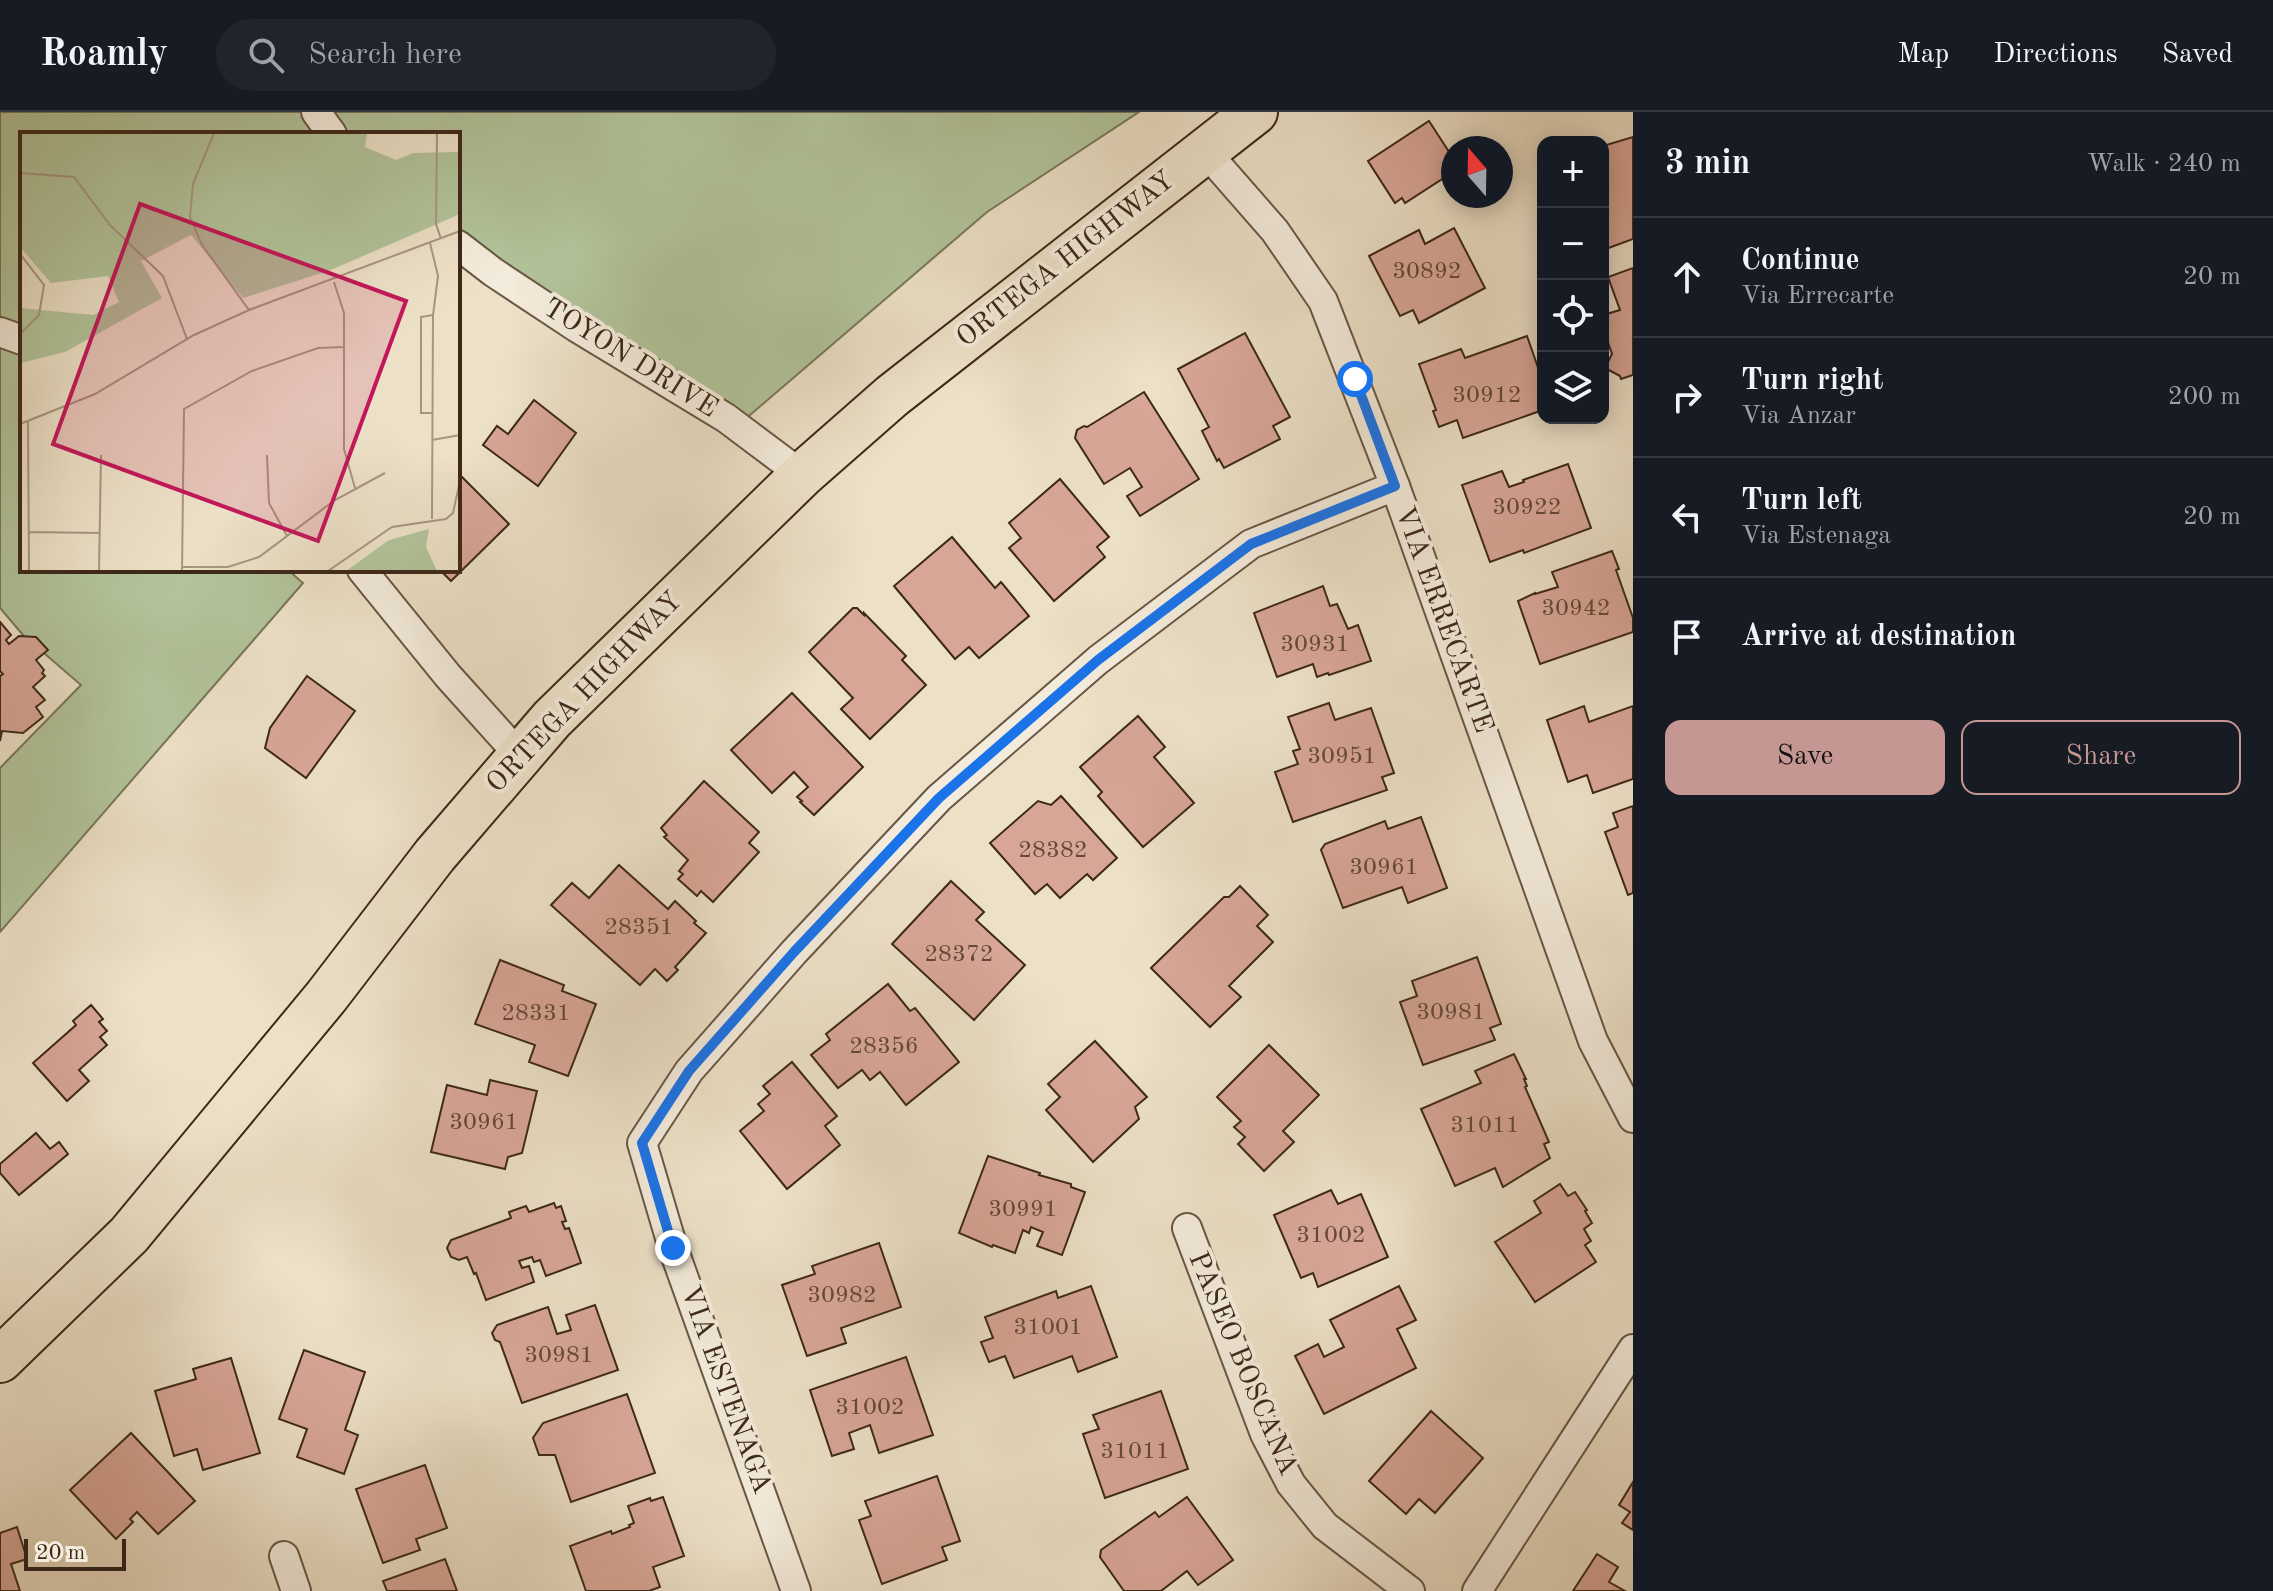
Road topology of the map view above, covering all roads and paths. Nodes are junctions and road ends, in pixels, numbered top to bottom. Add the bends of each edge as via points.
1 (316, 112) edge
2 (1255, 112) edge
3 (331, 132) edge
4 (1205, 151) junction
5 (460, 247) edge
6 (0, 332) edge
7 (20, 339) edge
8 (802, 475) junction
9 (1395, 486) junction
10 (364, 572) edge
11 (520, 756) junction
12 (1633, 1118) edge
13 (1187, 1228) dead end
14 (1633, 1349) edge
15 (0, 1360) edge
16 (284, 1556) dead end
17 (296, 1591) edge
18 (796, 1591) edge
19 (1410, 1591) edge
20 (1477, 1591) edge

1 - 3 street
2 - 4 main road, ORTEGA HIGHWAY
4 - 8 main road, ORTEGA HIGHWAY via 892,396
4 - 9 street, VIA ERRECARTE via 1275,231 1323,301
5 - 8 street, TOYON DRIVE via 576,327 726,418
6 - 7 street
8 - 11 main road, ORTEGA HIGHWAY
9 - 12 street, VIA ERRECARTE via 1593,1041
9 - 18 street, VIA ESTENAGA via 1251,544 1098,660 961,778 689,1071 642,1143 673,1248
10 - 11 street
11 - 15 main road, ORTEGA HIGHWAY via 129,1235
13 - 19 street, PASEO BOSCANA via 1265,1434 1291,1484 1325,1526
14 - 20 street
16 - 17 street

